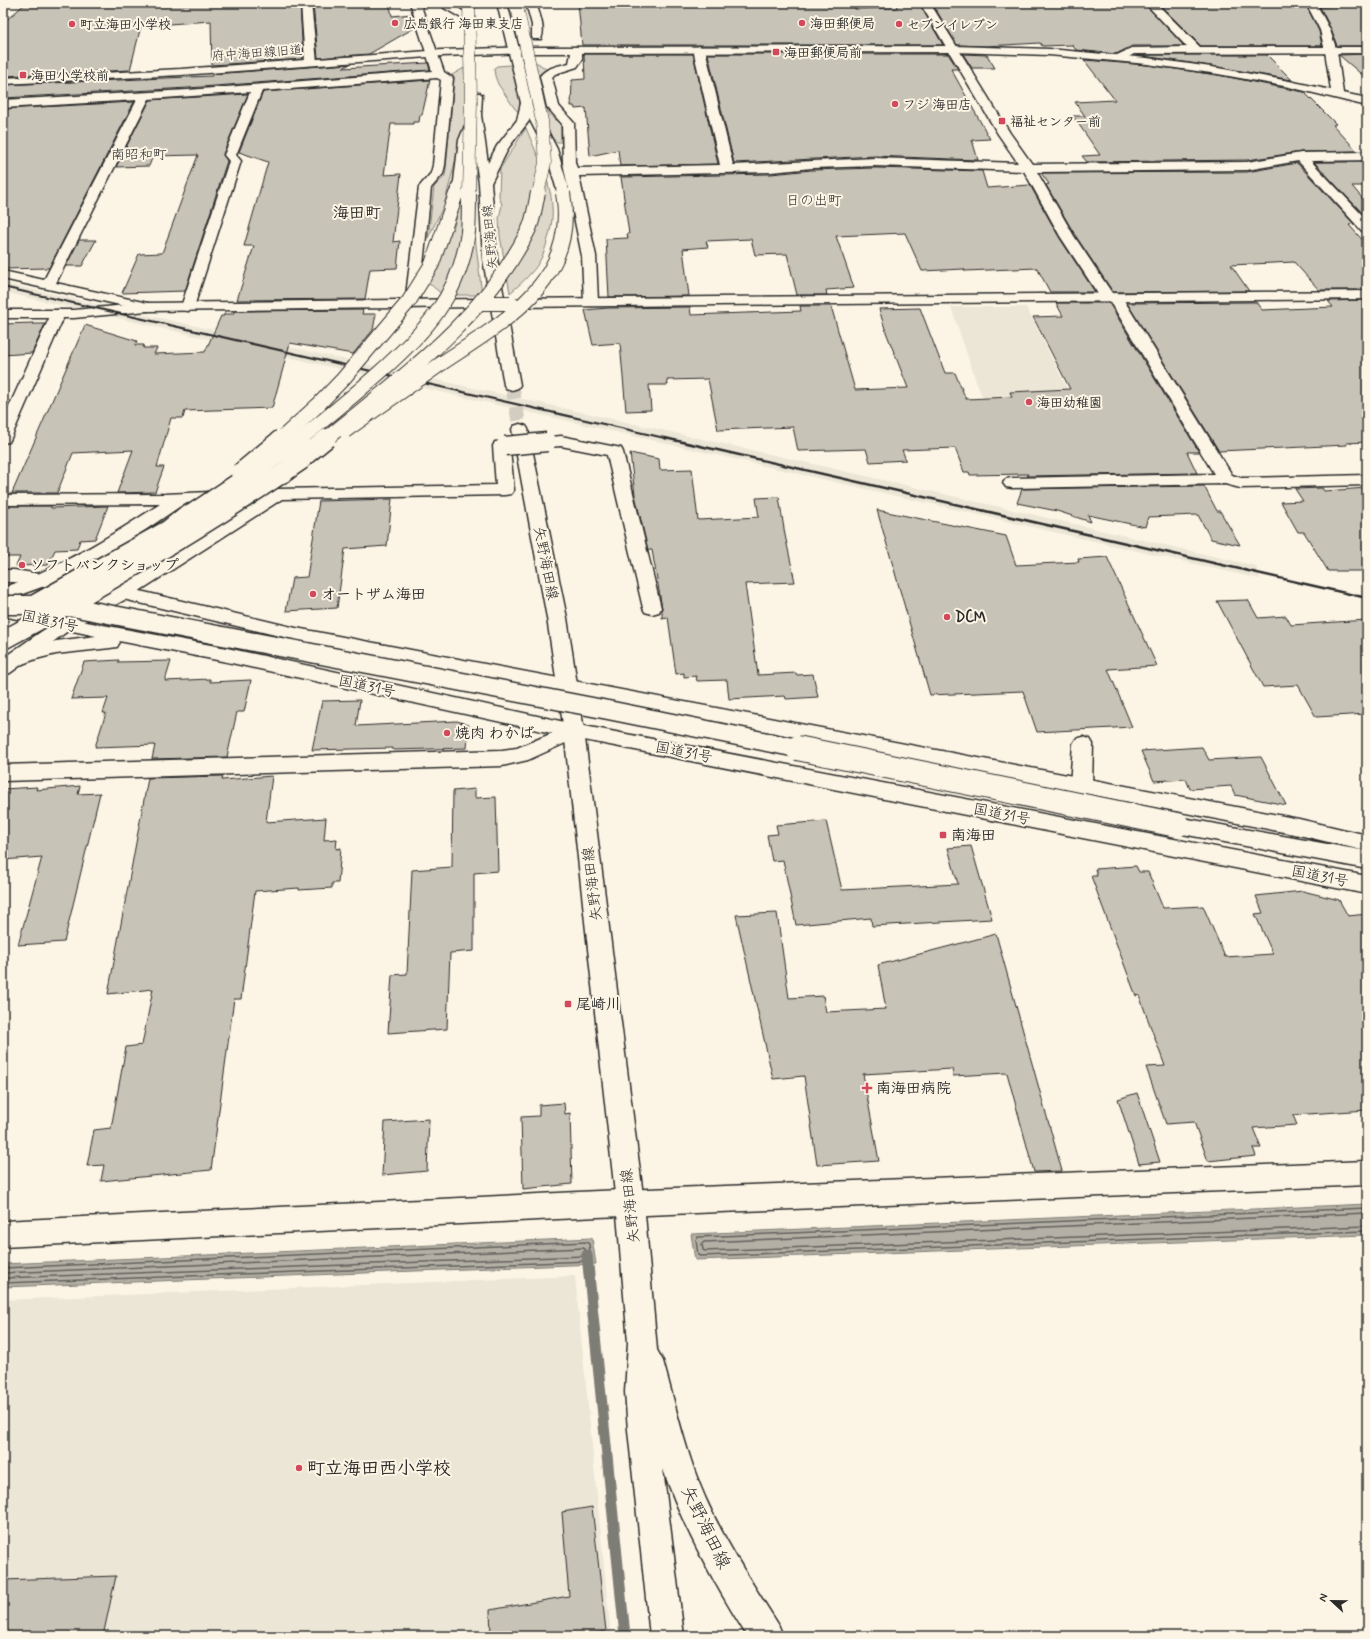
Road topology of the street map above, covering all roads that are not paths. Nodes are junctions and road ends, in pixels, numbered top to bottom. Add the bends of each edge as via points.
1 (306, 3) edge
2 (416, 3) edge
3 (448, 3) edge
4 (502, 3) edge
5 (514, 3) edge
6 (531, 3) edge
7 (925, 3) edge
8 (1150, 3) edge
9 (1311, 3) edge
10 (467, 8) edge
11 (537, 37) dead end
12 (699, 49) junction
13 (954, 49) junction
14 (576, 50) junction
15 (1367, 50) edge
16 (514, 51) junction
17 (1197, 51) junction
18 (1331, 51) junction
19 (471, 53) junction
20 (432, 54) junction
21 (1119, 58) junction
22 (311, 62) junction
23 (181, 72) junction
24 (439, 74) junction
25 (3, 81) edge
26 (257, 89) junction
27 (176, 94) junction
28 (1337, 94) junction
29 (145, 96) junction
30 (1367, 102) edge
31 (527, 103) junction
32 (3, 104) edge
33 (475, 115) junction
34 (1362, 156) edge
35 (1301, 157) junction
36 (1367, 165) edge
37 (1026, 167) junction
38 (727, 168) junction
39 (572, 172) junction
40 (485, 183) junction
41 (1367, 228) edge
42 (3, 275) edge
43 (48, 285) junction
44 (1367, 295) edge
45 (1111, 297) junction
46 (591, 302) junction
47 (412, 304) junction
48 (147, 307) junction
49 (188, 307) junction
50 (3, 314) edge
51 (58, 314) junction
52 (512, 385) tunnel mouth
53 (520, 429) tunnel mouth
54 (3, 438) edge
55 (284, 473) junction
56 (1226, 479) junction
57 (1367, 480) edge
58 (1012, 483) dead end
59 (278, 494) junction
60 (181, 498) junction
61 (3, 500) edge
62 (169, 528) junction
63 (3, 576) edge
64 (43, 580) junction
65 (123, 592) junction
66 (3, 595) edge
67 (3, 605) edge
68 (652, 608) dead end
69 (3, 610) edge
70 (3, 619) edge
71 (65, 624) junction
72 (3, 640) edge
73 (227, 655) junction
74 (7, 664) edge
75 (566, 685) junction
76 (574, 731) junction
77 (1082, 744) dead end
78 (3, 773) edge
79 (1081, 784) junction
80 (1367, 843) edge
81 (1367, 860) edge
82 (1367, 885) edge
83 (1367, 1173) edge
84 (631, 1209) junction
85 (3, 1234) edge
86 (643, 1342) junction
87 (667, 1636) edge
88 (766, 1636) edge

1 - 22 main road
2 - 20 main road
3 - 10 main road via 448,6
4 - 16 main road, 矢野海田線
5 - 55 main road, bridge via 518,11 542,121 545,163 529,230 500,278 464,321 427,356
6 - 11 main road via 537,25
7 - 13 main road
8 - 17 main road
9 - 18 main road via 1325,30
10 - 19 main road, 矢野海田線
10 - 62 main road, bridge via 471,101 468,232 453,285 437,313 412,343 318,424 238,483
12 - 13 main road, 府中海田線旧道
12 - 14 main road, 府中海田線旧道
12 - 38 main road
13 - 21 main road, 府中海田線旧道 via 1049,52
13 - 37 main road
14 - 16 main road, 府中海田線旧道
14 - 39 main road via 573,65 546,76 553,107 568,123 569,163
15 - 18 main road
16 - 19 main road, 府中海田線旧道
16 - 31 main road, 矢野海田線
17 - 18 main road
17 - 21 main road via 1132,51
18 - 28 main road
19 - 20 main road, 府中海田線旧道
19 - 33 main road, 矢野海田線 via 475,72
20 - 22 main road, 府中海田線旧道
20 - 24 main road
21 - 28 main road, 府中海田線旧道 via 1218,71
22 - 23 main road, 府中海田線旧道
23 - 25 main road, 府中海田線旧道
23 - 27 main road
24 - 26 main road
24 - 47 main road via 447,78 439,165 437,174 425,187
26 - 27 main road
26 - 49 main road via 230,155 236,161
27 - 29 main road
28 - 30 main road, 府中海田線旧道
29 - 32 main road
29 - 43 main road
31 - 40 main road, 矢野海田線 via 523,121 503,146
31 - 55 main road, bridge via 551,149 562,187 566,221 564,238 552,270 542,285 507,317
33 - 40 main road, 矢野海田線
33 - 62 main road, bridge via 465,140 460,181 432,264 409,301 318,406
34 - 35 main road
34 - 36 main road
35 - 37 main road via 1247,166
35 - 41 main road
37 - 38 main road via 875,162
37 - 45 main road via 1067,236
38 - 39 main road
39 - 46 main road via 589,256
40 - 52 main road, 矢野海田線 via 490,259
42 - 43 main road
43 - 48 main road
44 - 45 main road
45 - 46 main road
45 - 56 main road
46 - 47 main road, bridge
47 - 49 main road
48 - 49 main road
48 - 51 main road
50 - 51 main road
51 - 54 main road
53 - 75 main road, 矢野海田線 via 557,618
55 - 72 main road, bridge via 140,565
56 - 57 main road via 1240,483
56 - 58 main road
59 - 60 main road
59 - 65 main road
59 - 68 main road, bridge via 504,490 501,446 561,441 615,452
60 - 61 main road
60 - 64 main road via 126,535
62 - 70 main road, bridge via 51,596
63 - 64 main road
64 - 65 main road
64 - 66 main road
65 - 71 main road
65 - 75 main road via 296,634
67 - 81 main road, bridge via 77,608 616,711 1177,825
69 - 71 main road, 国道31号
71 - 73 main road, 国道31号
71 - 74 main road
73 - 74 main road via 114,642 81,643 52,649
73 - 76 main road, 国道31号
75 - 76 main road, 矢野海田線
75 - 79 main road
76 - 78 main road via 521,755 502,758
76 - 82 main road, 国道31号
76 - 84 main road, 矢野海田線
77 - 79 main road
79 - 80 main road via 1292,825
83 - 84 main road
84 - 85 main road
84 - 86 main road, 矢野海田線
86 - 87 main road, 矢野海田線 via 640,1392 643,1430
86 - 88 main road, 矢野海田線 via 672,1451 687,1490 721,1561

